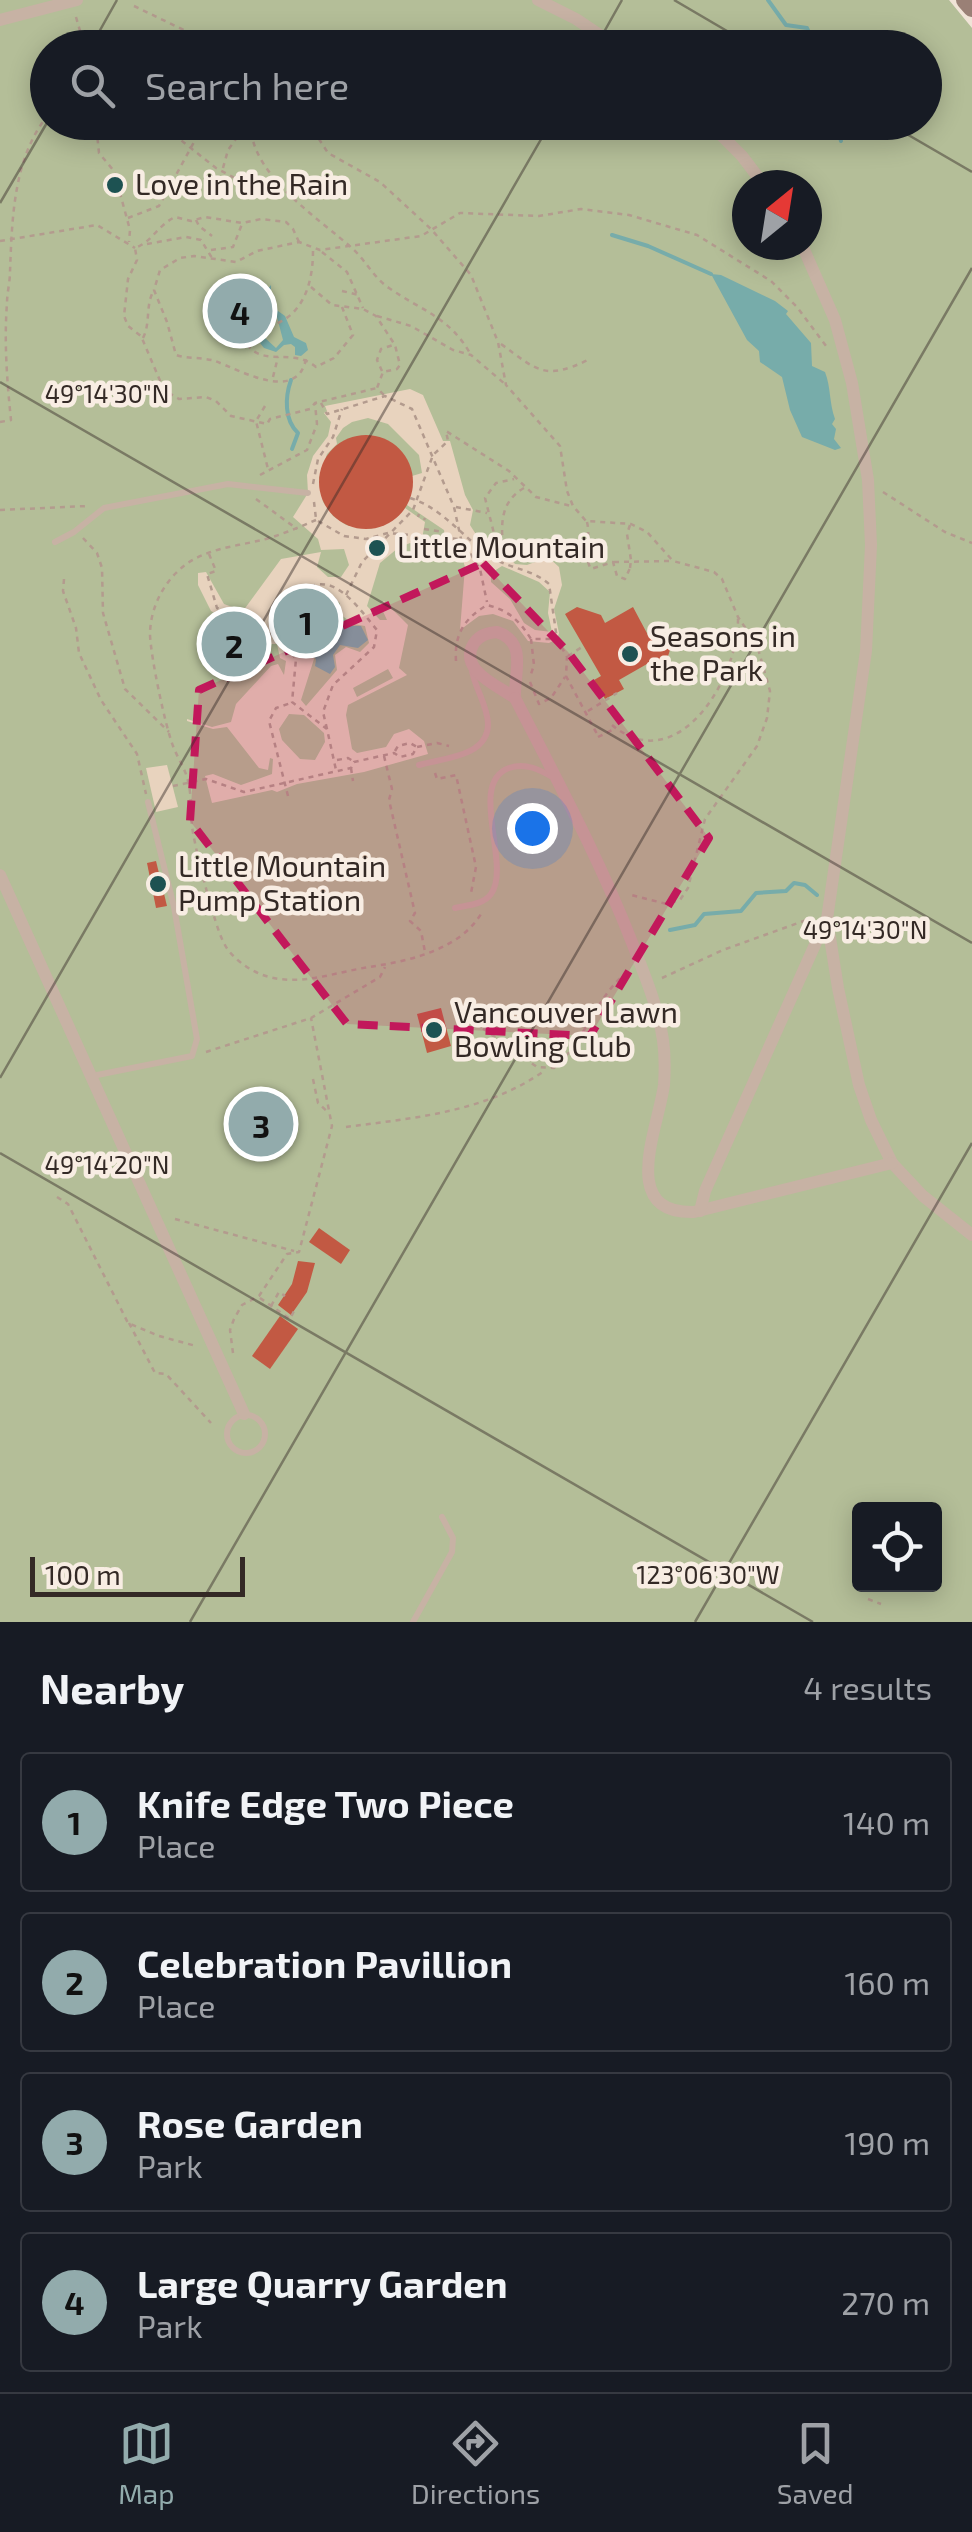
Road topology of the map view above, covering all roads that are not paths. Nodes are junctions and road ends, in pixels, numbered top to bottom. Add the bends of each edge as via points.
1 (78, 0) edge
2 (538, 0) edge
3 (965, 0) edge
4 (972, 8) edge
5 (0, 20) edge
6 (592, 30) edge
7 (726, 140) edge
8 (753, 170) edge
9 (809, 260) edge
10 (308, 492) dead end
11 (55, 542) dead end
12 (466, 670) junction
13 (515, 698) junction
14 (420, 764) dead end
15 (558, 780) junction
16 (148, 802) road end
17 (0, 876) edge
18 (454, 908) dead end
19 (820, 918) junction
20 (91, 1076) junction
21 (892, 1164) junction
22 (700, 1211) junction
23 (972, 1235) edge
24 (244, 1414) junction
25 (442, 1517) dead end
26 (414, 1622) edge

1 - 5 street
2 - 6 street
3 - 4 street
7 - 8 street
9 - 19 street via 835,320 860,420 871,545 866,652
10 - 11 lane via 228,484 104,508
12 - 13 street
12 - 13 street via 481,636 496,632 511,639 518,653
12 - 14 lane via 488,723 485,737 469,752
13 - 15 street
15 - 18 lane via 523,766 494,780 494,889 478,904
15 - 22 street via 614,896 660,1025 665,1066 648,1184 664,1208
16 - 20 lane via 197,1039 192,1056
17 - 20 street
19 - 21 street via 848,1045
19 - 22 street
20 - 24 street
21 - 22 street
21 - 23 street
24 - 24 lane via 230,1421 226,1436 234,1450 249,1453 262,1445 265,1431 258,1418
25 - 26 lane via 452,1552

